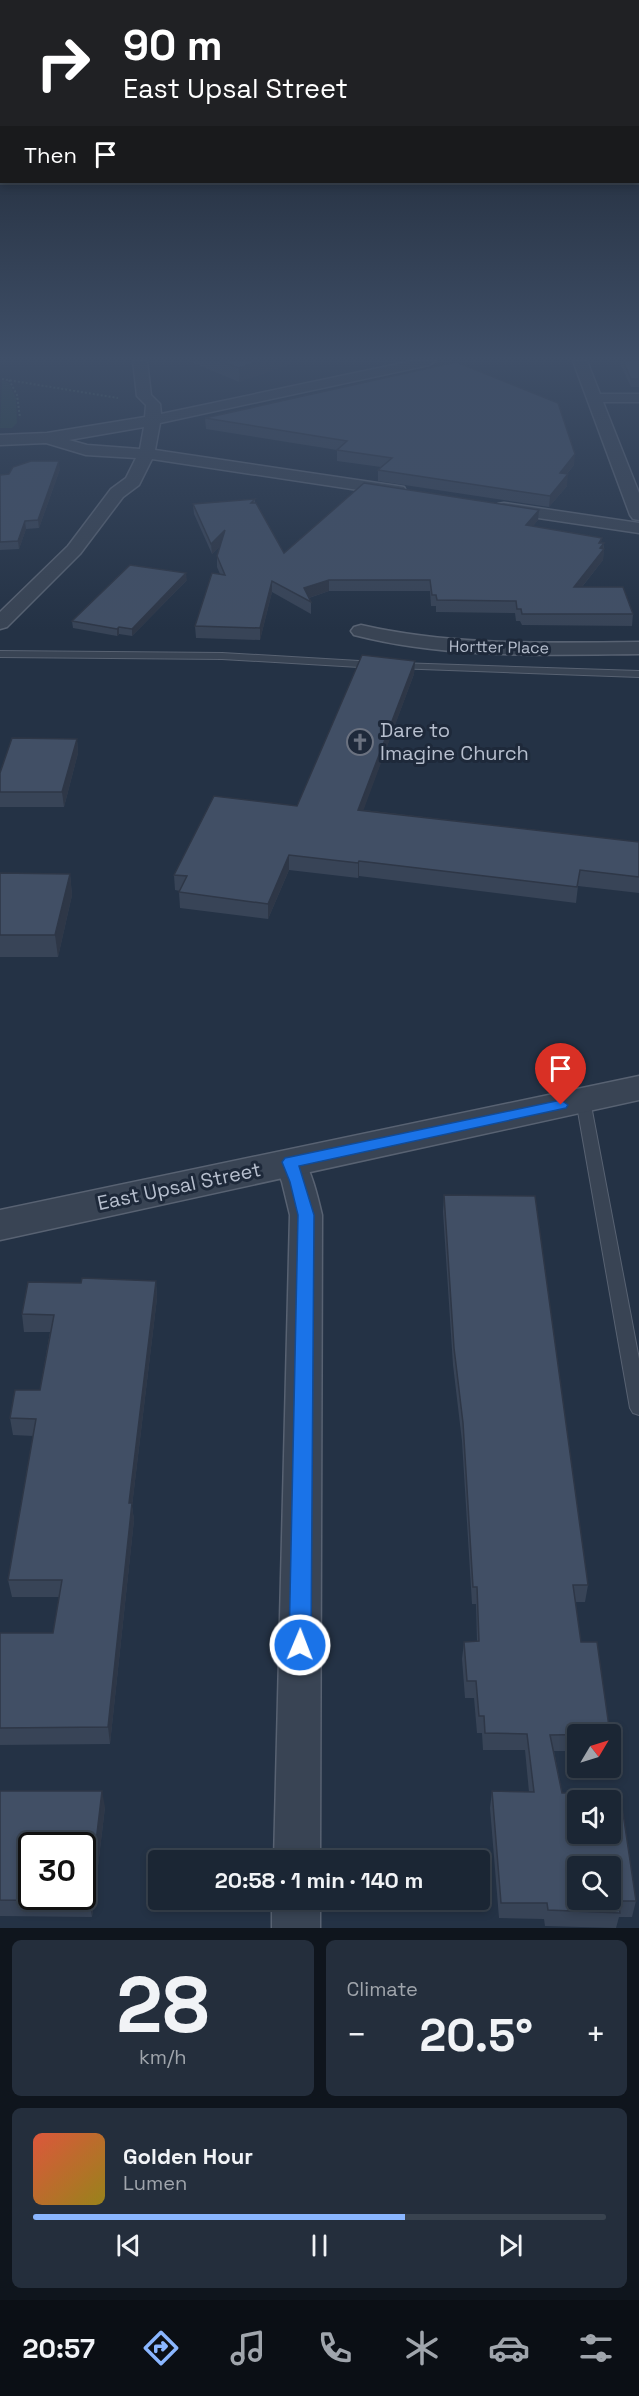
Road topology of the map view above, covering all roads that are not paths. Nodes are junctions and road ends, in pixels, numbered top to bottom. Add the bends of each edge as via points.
1 (98, 451) edge
2 (614, 451) edge
3 (111, 452) junction
4 (147, 453) junction
5 (117, 493) junction
6 (418, 494) edge
7 (488, 505) edge
8 (639, 515) edge
9 (639, 528) edge
10 (0, 623) edge
11 (361, 631) dead end
12 (639, 648) edge
13 (0, 654) edge
14 (639, 674) edge
15 (639, 1088) edge
16 (583, 1100) junction
17 (290, 1162) junction
18 (0, 1225) edge
19 (639, 1408) edge
20 (297, 1850) edge
21 (297, 1910) edge
22 (296, 1928) edge

1 - 3 street
2 - 8 street
3 - 4 street
3 - 5 street via 109,473
4 - 5 street via 133,481
4 - 6 street
5 - 10 street via 74,550
7 - 9 street
11 - 12 street, Hortter Place via 404,642 453,648
13 - 14 lane via 232,657
15 - 16 street, East Upsal Street
16 - 17 street, East Upsal Street
16 - 19 lane
17 - 18 street, East Upsal Street
17 - 20 street via 306,1215
21 - 22 street

